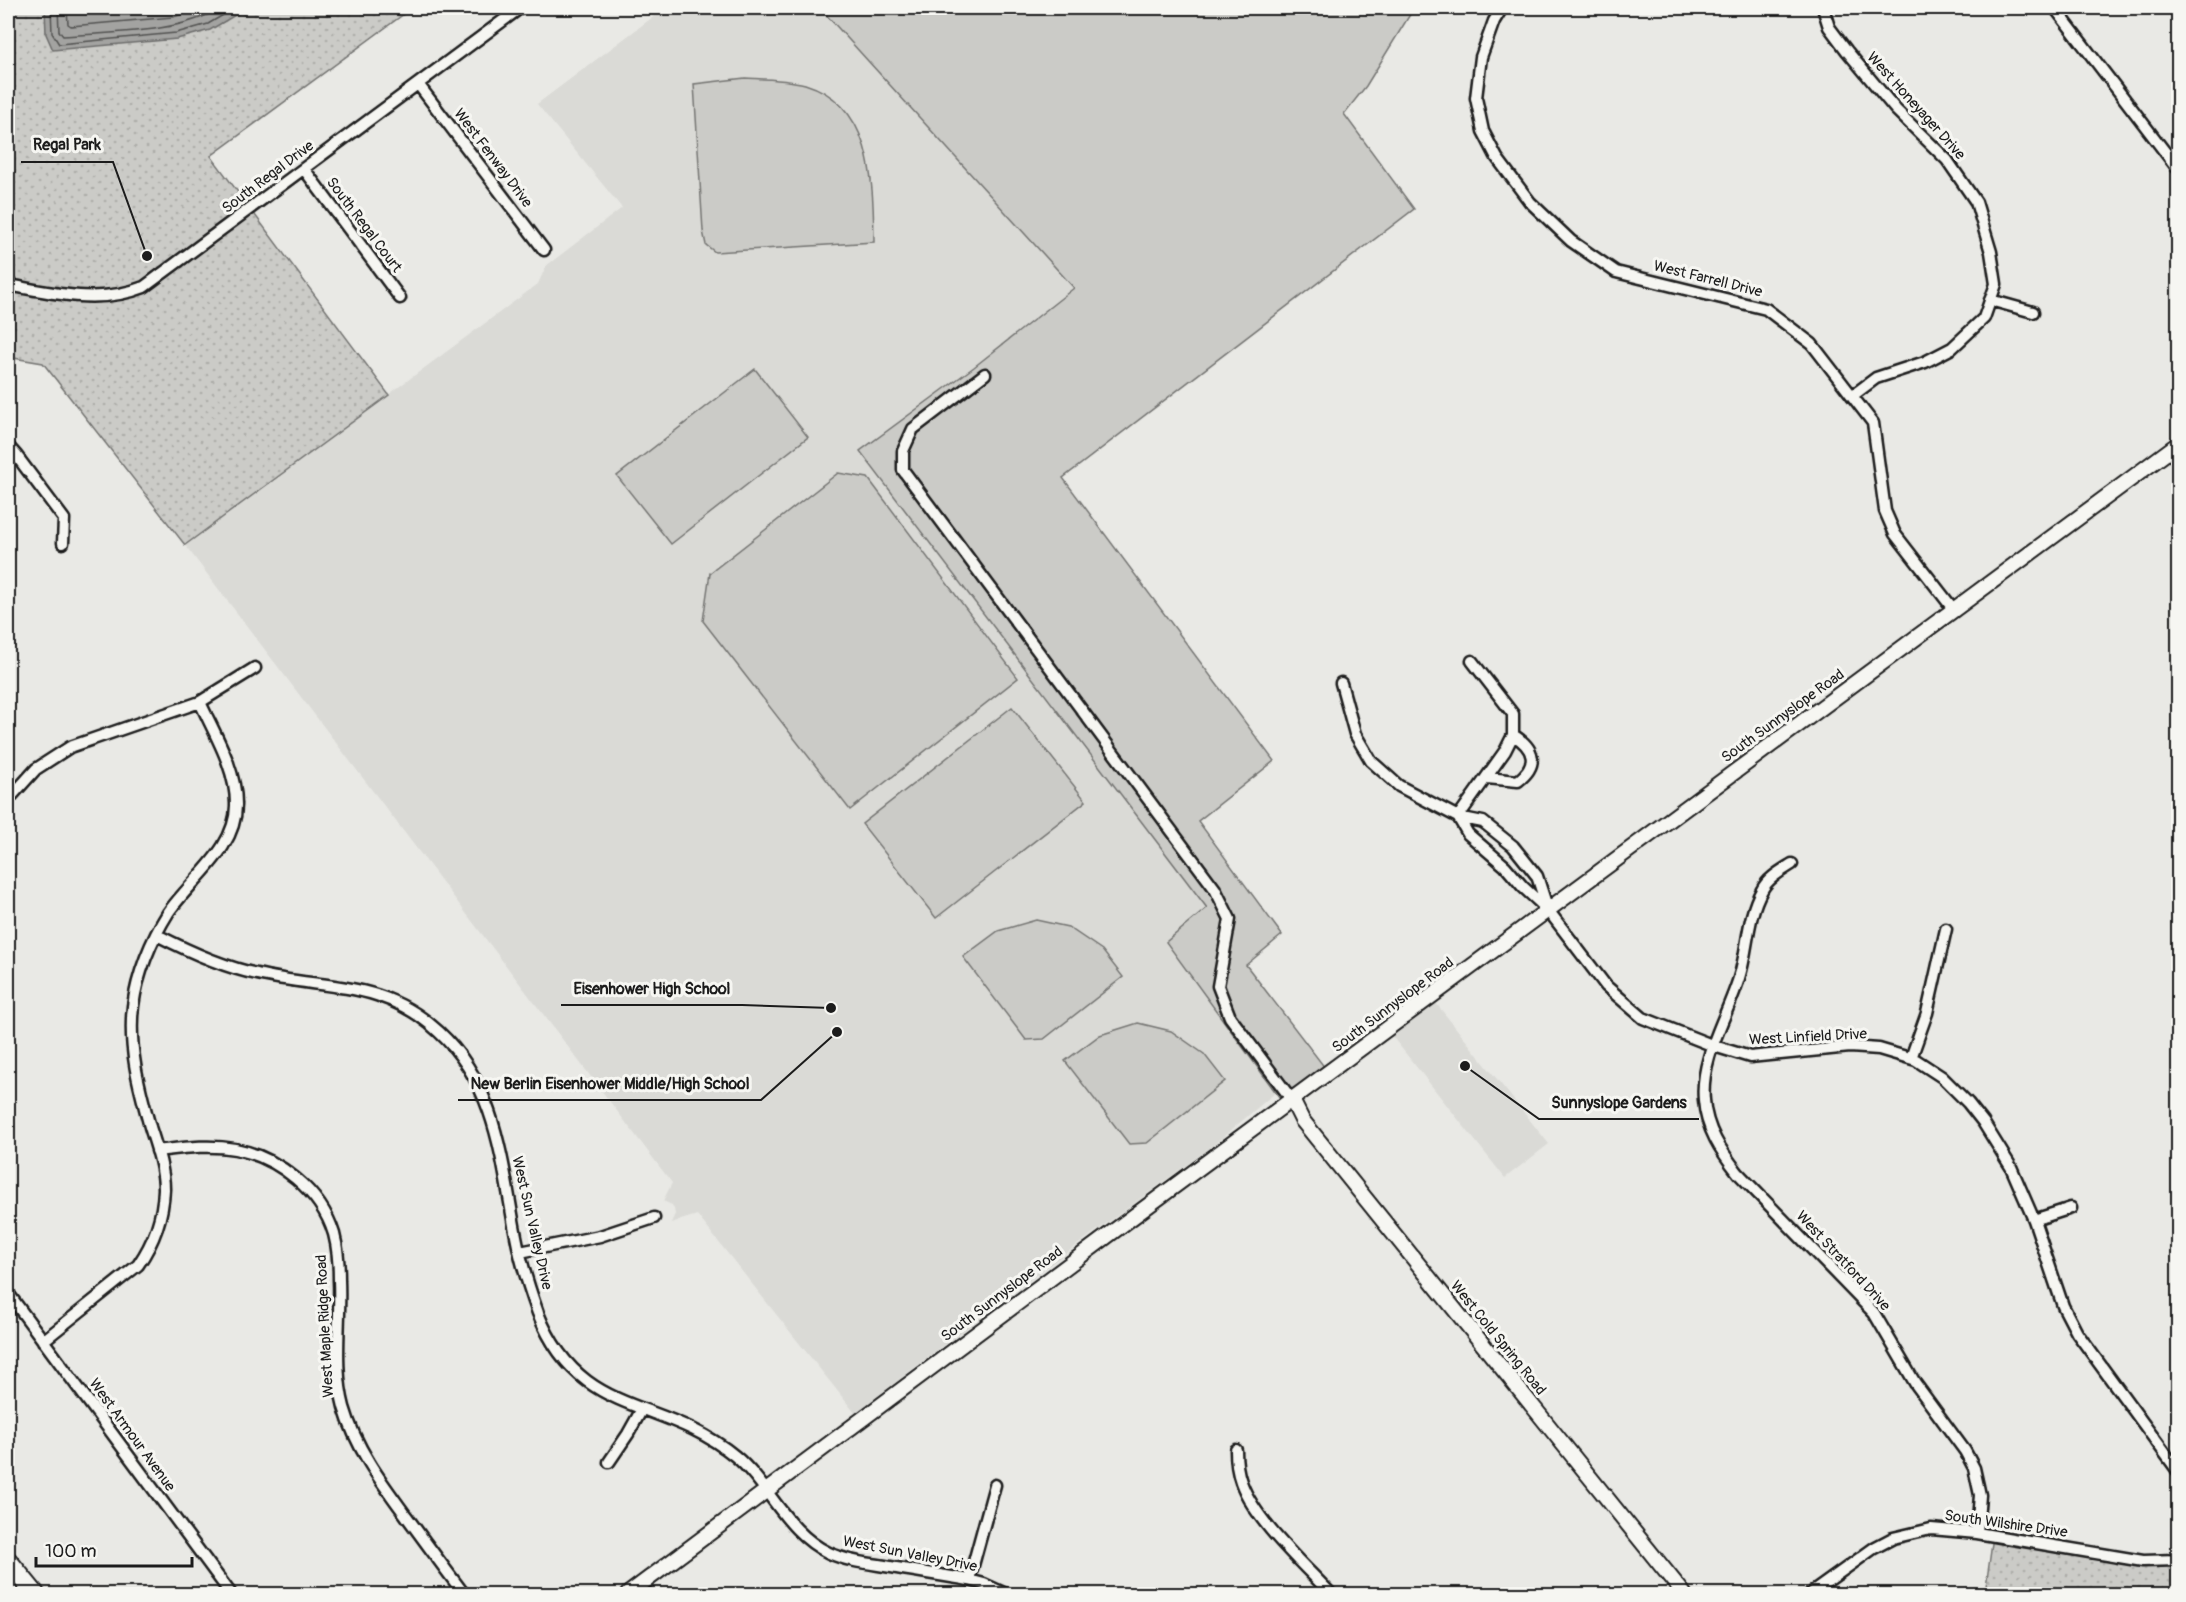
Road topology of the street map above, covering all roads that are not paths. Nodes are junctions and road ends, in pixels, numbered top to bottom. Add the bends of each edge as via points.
1 (517, 8) edge
2 (1502, 8) edge
3 (1823, 8) edge
4 (2055, 8) edge
5 (418, 84) junction
6 (304, 169) junction
7 (2178, 170) edge
8 (544, 250) dead end
9 (8, 285) edge
10 (399, 298) dead end
11 (1990, 300) junction
12 (2033, 312) dead end
13 (984, 374) dead end
14 (1852, 396) junction
15 (2178, 444) edge
16 (8, 446) edge
17 (63, 543) dead end
18 (1954, 610) junction
19 (1472, 661) dead end
20 (255, 668) dead end
21 (1341, 683) dead end
22 (200, 702) junction
23 (1513, 735) junction
24 (1486, 778) junction
25 (8, 800) edge
26 (1458, 817) junction
27 (1792, 864) dead end
28 (1548, 910) junction
29 (1946, 929) dead end
30 (156, 935) junction
31 (1714, 1046) junction
32 (1911, 1058) junction
33 (1292, 1100) junction
34 (158, 1150) junction
35 (2071, 1208) dead end
36 (654, 1218) dead end
37 (2034, 1220) junction
38 (520, 1252) junction
39 (8, 1293) edge
40 (43, 1341) junction
41 (642, 1409) junction
42 (1236, 1450) dead end
43 (609, 1462) dead end
44 (2178, 1471) edge
45 (995, 1485) dead end
46 (767, 1491) junction
47 (1977, 1533) junction
48 (2178, 1560) edge
49 (8, 1561) edge
50 (969, 1580) junction
51 (34, 1594) edge
52 (231, 1594) edge
53 (464, 1594) edge
54 (628, 1594) edge
55 (1006, 1594) edge
56 (1331, 1594) edge
57 (1684, 1594) edge
58 (1810, 1594) edge

1 - 5 street, South Regal Drive
2 - 14 street, West Farrell Drive via 1481,57 1476,98 1483,131 1497,158 1530,202 1571,241 1616,272 1766,309 1812,344
3 - 11 street, West Honeyager Drive via 1829,27 1847,51 1896,110 1947,160 1976,202 1996,284
4 - 7 street
5 - 6 street, South Regal Drive
5 - 8 street, West Fenway Drive
6 - 9 street, South Regal Drive via 155,280 128,294 96,298
6 - 10 street, South Regal Court
11 - 12 street
11 - 14 street, West Honeyager Drive via 1984,318 1952,348 1925,362 1876,378
13 - 33 street via 913,429 903,451 903,470 1215,889 1230,919 1218,986 1230,1017
14 - 18 street, West Farrell Drive via 1873,423 1888,522
15 - 18 street, South Sunnyslope Road
16 - 17 street via 64,519
18 - 28 street, South Sunnyslope Road
19 - 23 street via 1513,714
20 - 22 street
21 - 26 street, West Linfield Drive via 1354,734 1371,761 1399,786
22 - 25 street via 70,747 36,769
22 - 30 street via 231,774 236,813 219,852 172,908
23 - 24 street
23 - 24 street via 1524,741 1531,753 1532,764 1526,775 1518,781
24 - 26 street
26 - 28 street, West Linfield Drive via 1468,834
26 - 28 street, West Linfield Drive via 1483,822 1513,846 1537,876
27 - 31 street, West Stratford Drive via 1770,879 1756,902 1739,980
28 - 31 street, West Linfield Drive via 1590,967 1632,1010 1658,1025
28 - 33 street, South Sunnyslope Road
29 - 32 street via 1924,1022
30 - 34 street via 136,991 131,1029 132,1056
30 - 38 street, West Sun Valley Drive via 254,974 372,992 424,1018 466,1064 488,1104
31 - 32 street, West Linfield Drive via 1750,1057 1861,1047
31 - 47 street, West Stratford Drive via 1703,1099 1715,1141 1738,1173 1874,1313 1915,1383 1974,1468 1980,1495
32 - 37 street, West Linfield Drive via 1942,1077 1983,1122 2011,1167
33 - 46 street, South Sunnyslope Road
33 - 57 street, West Cold Spring Road via 1302,1120
34 - 40 street via 164,1181 162,1204 148,1250 120,1281
34 - 53 street, West Maple Ridge Road via 210,1146 251,1153 294,1177 314,1197 327,1217 338,1254 339,1382 351,1427 376,1476
35 - 37 street
36 - 38 street via 600,1236
37 - 44 street, West Linfield Drive via 2070,1321
38 - 41 street, West Sun Valley Drive via 540,1317 565,1360 590,1385
39 - 40 street, West Armour Avenue
40 - 52 street, West Armour Avenue
41 - 43 street
41 - 46 street, West Sun Valley Drive via 712,1439 747,1466
42 - 56 street via 1241,1482 1253,1505
45 - 50 street
46 - 50 street, West Sun Valley Drive via 800,1534 827,1552 853,1561
46 - 54 street, South Sunnyslope Road
47 - 48 street, South Wilshire Drive via 2143,1561
47 - 58 street, South Wilshire Drive via 1931,1529 1893,1538
49 - 51 highway
50 - 55 street, West Sun Valley Drive

